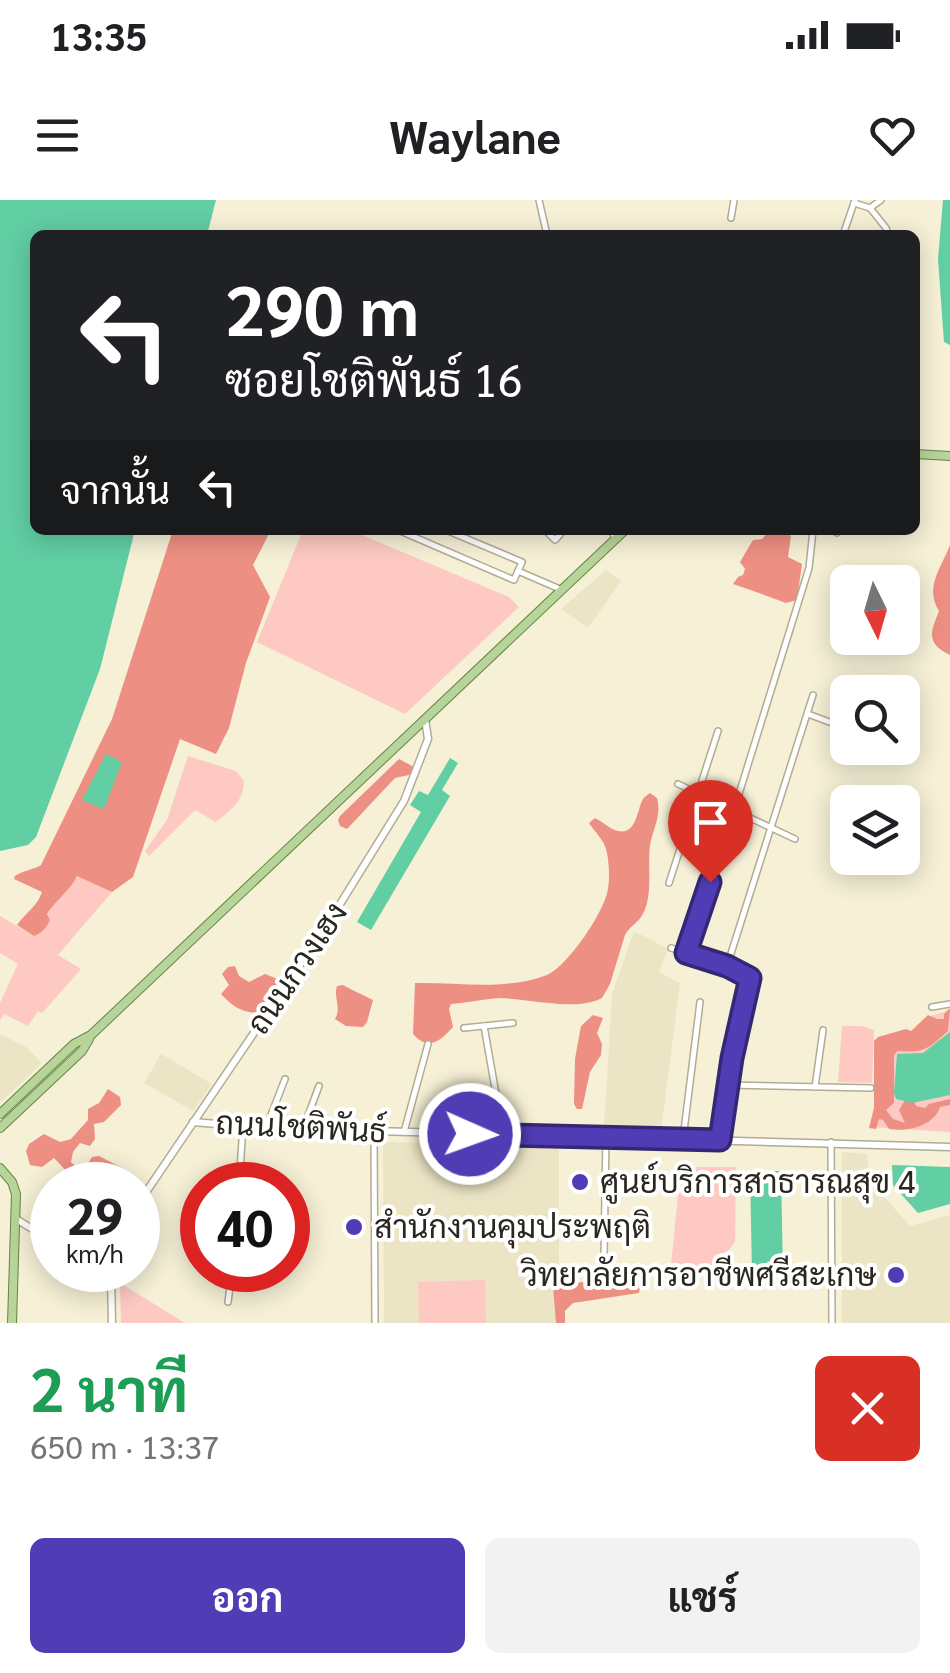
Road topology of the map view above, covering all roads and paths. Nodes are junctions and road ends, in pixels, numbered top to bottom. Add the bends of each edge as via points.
1 (539, 200) edge
2 (724, 200) edge
3 (881, 200) edge
4 (734, 201) edge
5 (855, 202) edge
6 (870, 208) junction
7 (731, 218) dead end
8 (546, 230) edge
9 (846, 230) edge
10 (887, 230) edge
11 (920, 454) edge
12 (950, 456) edge
13 (410, 535) edge
14 (458, 535) edge
15 (613, 535) edge
16 (813, 535) edge
17 (518, 571) junction
18 (562, 590) junction
19 (813, 695) dead end
20 (808, 714) junction
21 (425, 718) junction
22 (830, 722) edge
23 (718, 731) dead end
24 (678, 784) dead end
25 (698, 794) junction
26 (734, 810) junction
27 (771, 828) junction
28 (795, 839) dead end
29 (670, 883) dead end
30 (670, 948) dead end
31 (686, 953) junction
32 (727, 966) junction
33 (700, 1002) dead end
34 (950, 1004) edge
35 (932, 1007) dead end
36 (513, 1023) dead end
37 (484, 1026) junction
38 (464, 1028) dead end
39 (823, 1030) dead end
40 (91, 1035) junction
41 (428, 1044) dead end
42 (284, 1079) dead end
43 (728, 1085) junction
44 (319, 1086) dead end
45 (815, 1087) junction
46 (871, 1088) dead end
47 (0, 1114) edge
48 (192, 1122) junction
49 (243, 1126) junction
50 (0, 1128) edge
51 (266, 1128) junction
52 (303, 1129) junction
53 (374, 1131) junction
54 (404, 1132) junction
55 (504, 1134) junction
56 (606, 1137) junction
57 (682, 1139) junction
58 (720, 1140) junction
59 (831, 1142) junction
60 (950, 1147) edge
61 (241, 1162) edge
62 (0, 1168) edge
63 (160, 1171) edge
64 (16, 1219) junction
65 (30, 1228) edge
66 (604, 1256) dead end
67 (112, 1292) edge
68 (229, 1292) edge
69 (228, 1302) dead end
70 (12, 1323) edge
71 (112, 1323) edge
72 (375, 1323) edge
73 (832, 1323) edge

1 - 8 street
2 - 4 street
3 - 6 street
4 - 7 street
5 - 6 street
5 - 9 street
6 - 10 street
11 - 12 main road
13 - 17 street via 514,580
14 - 17 street via 522,562
15 - 18 main road
16 - 26 street via 810,568
17 - 18 street
18 - 21 main road
19 - 20 street
20 - 22 street
20 - 27 street
21 - 40 main road
21 - 48 street, ถนนกวงเฮง via 428,738 404,801
23 - 25 street
24 - 25 street
25 - 26 street
25 - 29 street
26 - 27 street
26 - 31 street
27 - 28 street
27 - 32 street
30 - 31 street
31 - 32 street
32 - 43 street via 750,978
33 - 57 street
34 - 35 street
36 - 37 street
37 - 38 street
37 - 55 street
39 - 45 street
40 - 47 main road
40 - 50 main road
41 - 54 street
42 - 51 street
43 - 45 street
43 - 58 street
44 - 52 street
45 - 46 street
48 - 49 street, ถนนโชติพันธ์
48 - 63 street, ถนนกวงเฮง
49 - 51 street, ถนนโชติพันธ์
49 - 61 street
51 - 52 street, ถนนโชติพันธ์
52 - 53 street, ถนนโชติพันธ์
53 - 54 street, ถนนโชติพันธ์
53 - 72 street
54 - 55 street, ถนนโชติพันธ์
55 - 56 street, ถนนโชติพันธ์
56 - 57 street, ถนนโชติพันธ์
56 - 66 street
57 - 58 street, ถนนโชติพันธ์
58 - 59 street, ถนนโชติพันธ์
59 - 60 street, ถนนโชติพันธ์
59 - 73 street
62 - 64 main road via 16,1194
64 - 65 street
64 - 70 main road
67 - 71 street
68 - 69 street

